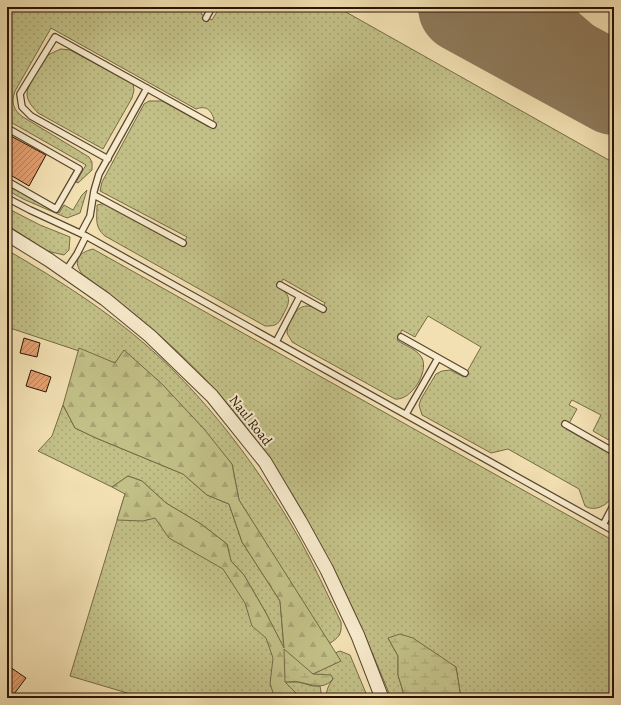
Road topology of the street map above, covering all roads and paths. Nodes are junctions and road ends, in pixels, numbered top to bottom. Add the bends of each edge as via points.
1 (212, 7) edge
2 (206, 18) dead end
3 (147, 88) junction
4 (213, 125) dead end
5 (7, 128) edge
6 (108, 159) junction
7 (7, 181) edge
8 (94, 195) junction
9 (7, 198) edge
10 (7, 234) edge
11 (83, 234) junction
12 (183, 243) dead end
13 (65, 272) junction
14 (280, 285) dead end
15 (300, 296) junction
16 (323, 309) dead end
17 (401, 337) dead end
18 (276, 342) junction
19 (438, 358) junction
20 (465, 373) dead end
21 (406, 414) junction
22 (565, 424) dead end
23 (614, 452) edge
24 (614, 504) edge
25 (603, 524) junction
26 (614, 531) edge
27 (382, 698) edge

1 - 2 lane
3 - 4 lane
3 - 6 lane
3 - 6 lane via 55,37 20,94 22,107 31,116
5 - 7 lane via 79,169 56,209
6 - 8 lane via 99,174
8 - 11 lane
8 - 12 lane
9 - 11 lane
10 - 13 street, Naul Road
11 - 13 lane via 77,254
11 - 18 lane
13 - 27 street, Naul Road via 105,299 150,336 212,396 265,462 327,570 358,636
14 - 15 lane
15 - 16 lane
15 - 18 lane
17 - 19 lane
18 - 21 lane
19 - 20 lane
19 - 21 lane
21 - 25 lane
22 - 23 lane
24 - 25 lane
25 - 26 lane

